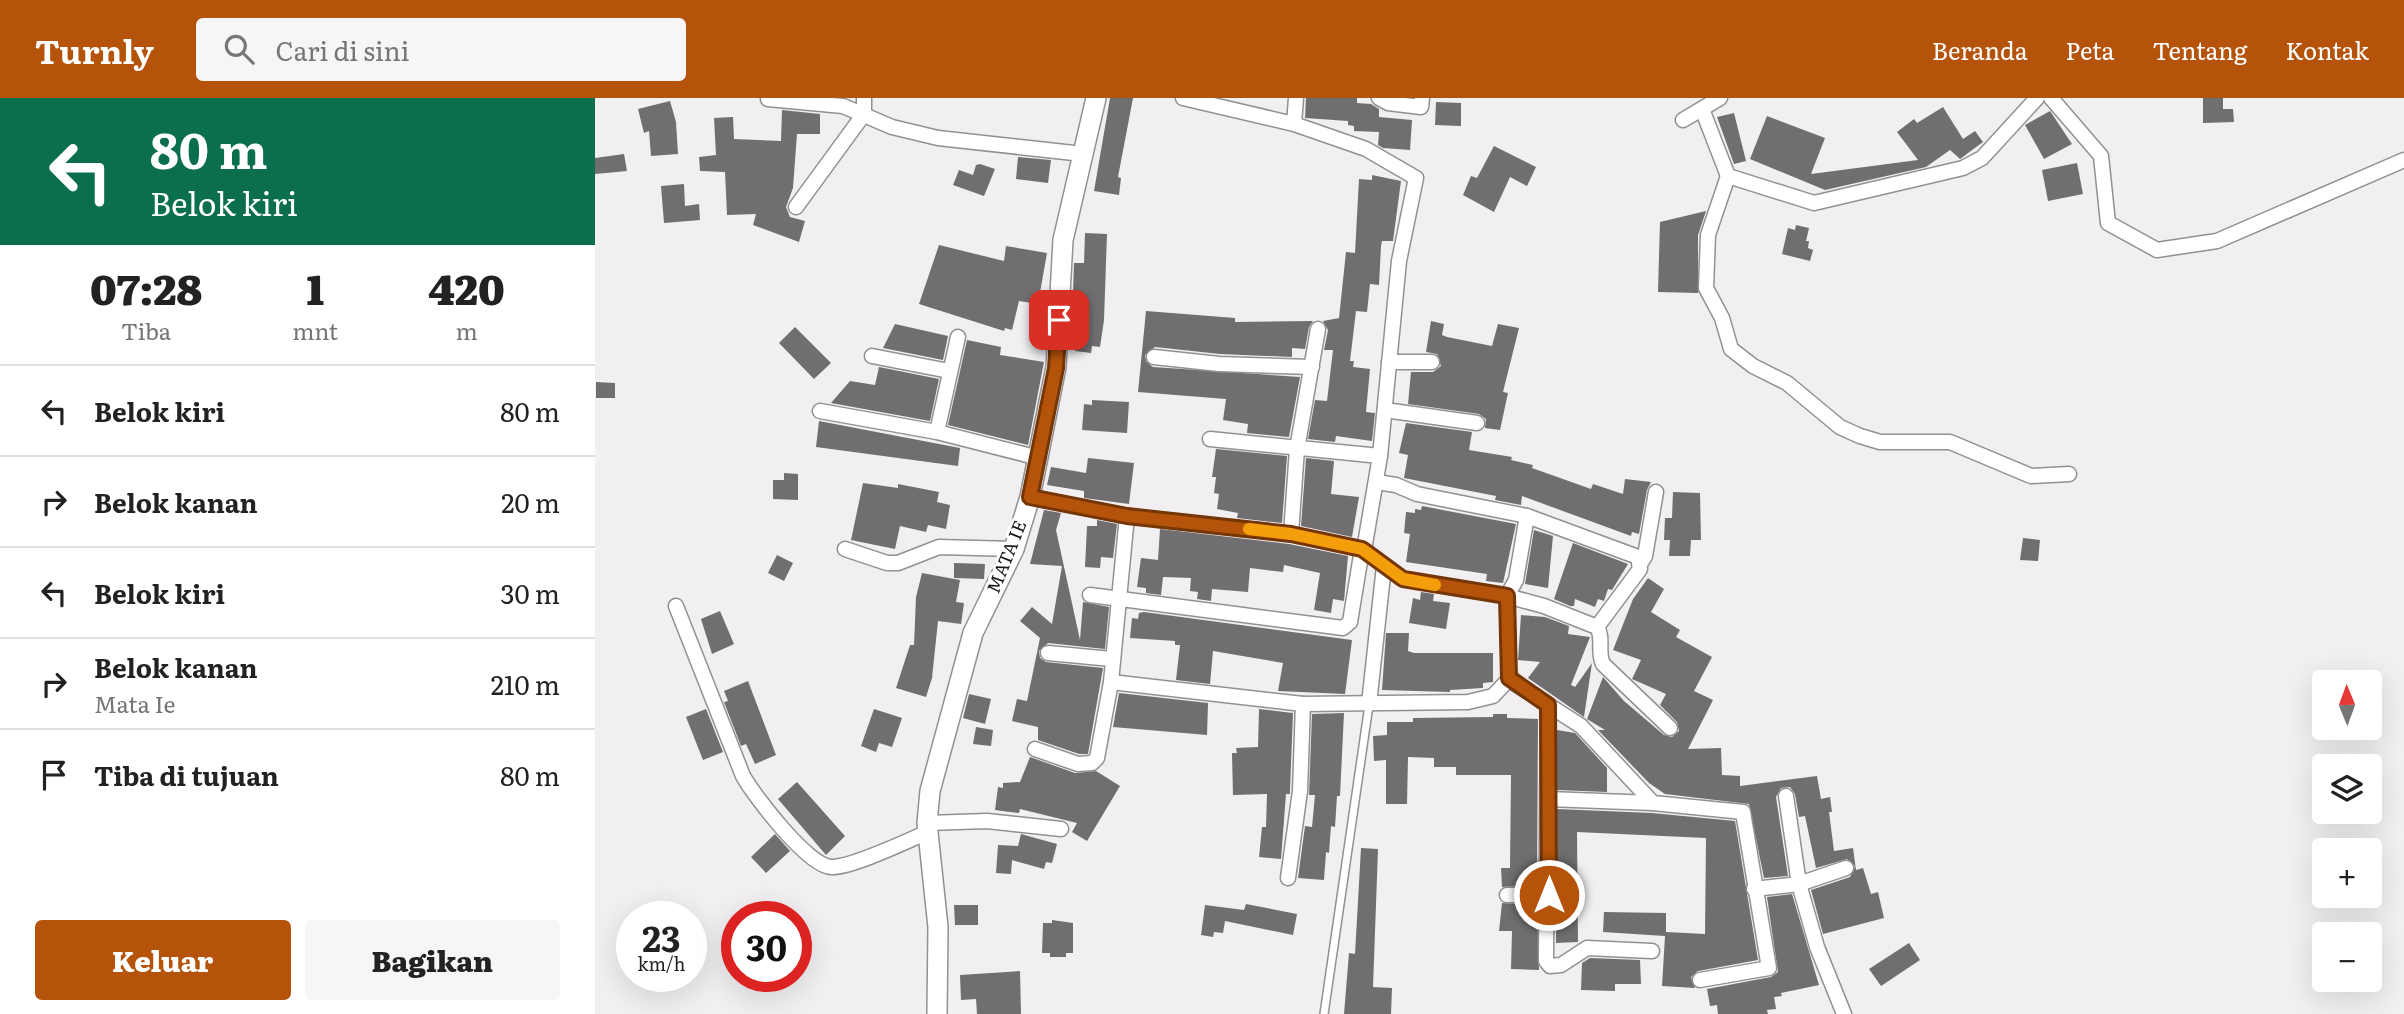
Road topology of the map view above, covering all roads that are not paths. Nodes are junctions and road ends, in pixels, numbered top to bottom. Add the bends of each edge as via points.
1 (864, 98) edge
2 (1096, 98) edge
3 (1183, 98) edge
4 (1297, 98) edge
5 (1379, 98) edge
6 (1422, 98) edge
7 (1720, 98) edge
8 (2037, 98) edge
9 (2052, 98) edge
10 (768, 99) edge
11 (1702, 109) junction
12 (864, 114) junction
13 (1683, 120) dead end
14 (1294, 124) junction
15 (1083, 154) junction
16 (2404, 160) edge
17 (1728, 176) junction
18 (796, 207) dead end
19 (1318, 329) dead end
20 (958, 337) dead end
21 (873, 356) dead end
22 (1154, 357) dead end
23 (1391, 362) junction
24 (1432, 362) dead end
25 (1312, 367) junction
26 (949, 371) junction
27 (1386, 410) junction
28 (820, 411) dead end
29 (1477, 423) dead end
30 (937, 432) junction
31 (1210, 439) dead end
32 (1297, 449) junction
33 (1380, 456) junction
34 (1039, 458) junction
35 (2069, 474) dead end
36 (1378, 482) junction
37 (1656, 492) dead end
38 (1030, 497) junction
39 (1127, 516) junction
40 (1527, 516) junction
41 (1291, 534) junction
42 (845, 549) dead end
43 (1014, 549) junction
44 (1370, 555) junction
45 (1640, 565) junction
46 (1090, 595) dead end
47 (1507, 596) junction
48 (1118, 599) junction
49 (676, 606) dead end
50 (1597, 627) junction
51 (1048, 653) dead end
52 (1112, 659) junction
53 (1509, 678) junction
54 (1111, 682) junction
55 (1303, 704) junction
56 (1359, 704) junction
57 (1548, 705) junction
58 (1670, 728) dead end
59 (1035, 749) dead end
60 (1786, 796) dead end
61 (1548, 799) junction
62 (1653, 803) junction
63 (928, 828) junction
64 (1061, 829) dead end
65 (1846, 868) dead end
66 (1288, 878) dead end
67 (1799, 884) junction
68 (1754, 889) junction
69 (1507, 895) dead end
70 (1549, 895) junction
71 (1652, 951) dead end
72 (1700, 980) dead end
73 (937, 1014) edge
74 (1324, 1014) edge
75 (1845, 1014) edge

1 - 12 street
2 - 15 street, MATA IE
3 - 14 street
4 - 14 street
5 - 6 street via 1421,107
7 - 11 street
8 - 17 street via 1982,158 1947,174 1814,203
9 - 16 street via 2101,156 2108,223 2157,250 2217,241
10 - 12 street via 829,103
11 - 13 street
11 - 17 street
12 - 15 street via 892,127 938,138
12 - 18 street
14 - 23 street via 1366,149 1416,178 1399,261
15 - 34 street, MATA IE via 1063,240 1058,347
17 - 35 street via 1708,235 1706,288 1731,349 1787,383 1840,427 1860,436 1880,442 1950,442 2031,477
19 - 25 street
20 - 26 street
21 - 26 street
22 - 25 street
23 - 24 street
23 - 27 street
25 - 32 street
26 - 30 street
27 - 29 street
27 - 33 street
28 - 30 street
30 - 34 street
31 - 32 street
32 - 33 street
32 - 41 street
33 - 36 street
34 - 38 street, MATA IE
36 - 40 street
36 - 44 street
37 - 45 street
38 - 39 street
38 - 43 street, MATA IE
39 - 41 street
39 - 48 street
40 - 45 street via 1638,557
40 - 47 street via 1516,580
41 - 44 street
42 - 43 street via 898,563 939,547
43 - 63 street, MATA IE via 974,633 940,745
44 - 47 street via 1403,579
44 - 48 street via 1350,622 1343,628
44 - 56 street
45 - 50 street
46 - 48 street
47 - 50 street
47 - 53 street
48 - 52 street
49 - 63 street via 751,791 813,860 836,867
50 - 58 street via 1604,664
51 - 52 street
52 - 54 street
53 - 56 street via 1493,696 1468,708
53 - 57 street
54 - 55 street
54 - 59 street via 1100,749 1093,763 1078,764
55 - 56 street
55 - 66 street via 1299,804
56 - 74 lane
57 - 61 street
57 - 62 street via 1597,741
60 - 67 street
61 - 62 street
61 - 70 street
62 - 68 street via 1742,810
63 - 64 street via 986,821
63 - 73 street, MATA IE via 938,927
65 - 67 street
67 - 68 street
67 - 75 street via 1817,947
68 - 72 street via 1769,968
69 - 70 street
70 - 71 street via 1547,964 1561,965 1587,948

